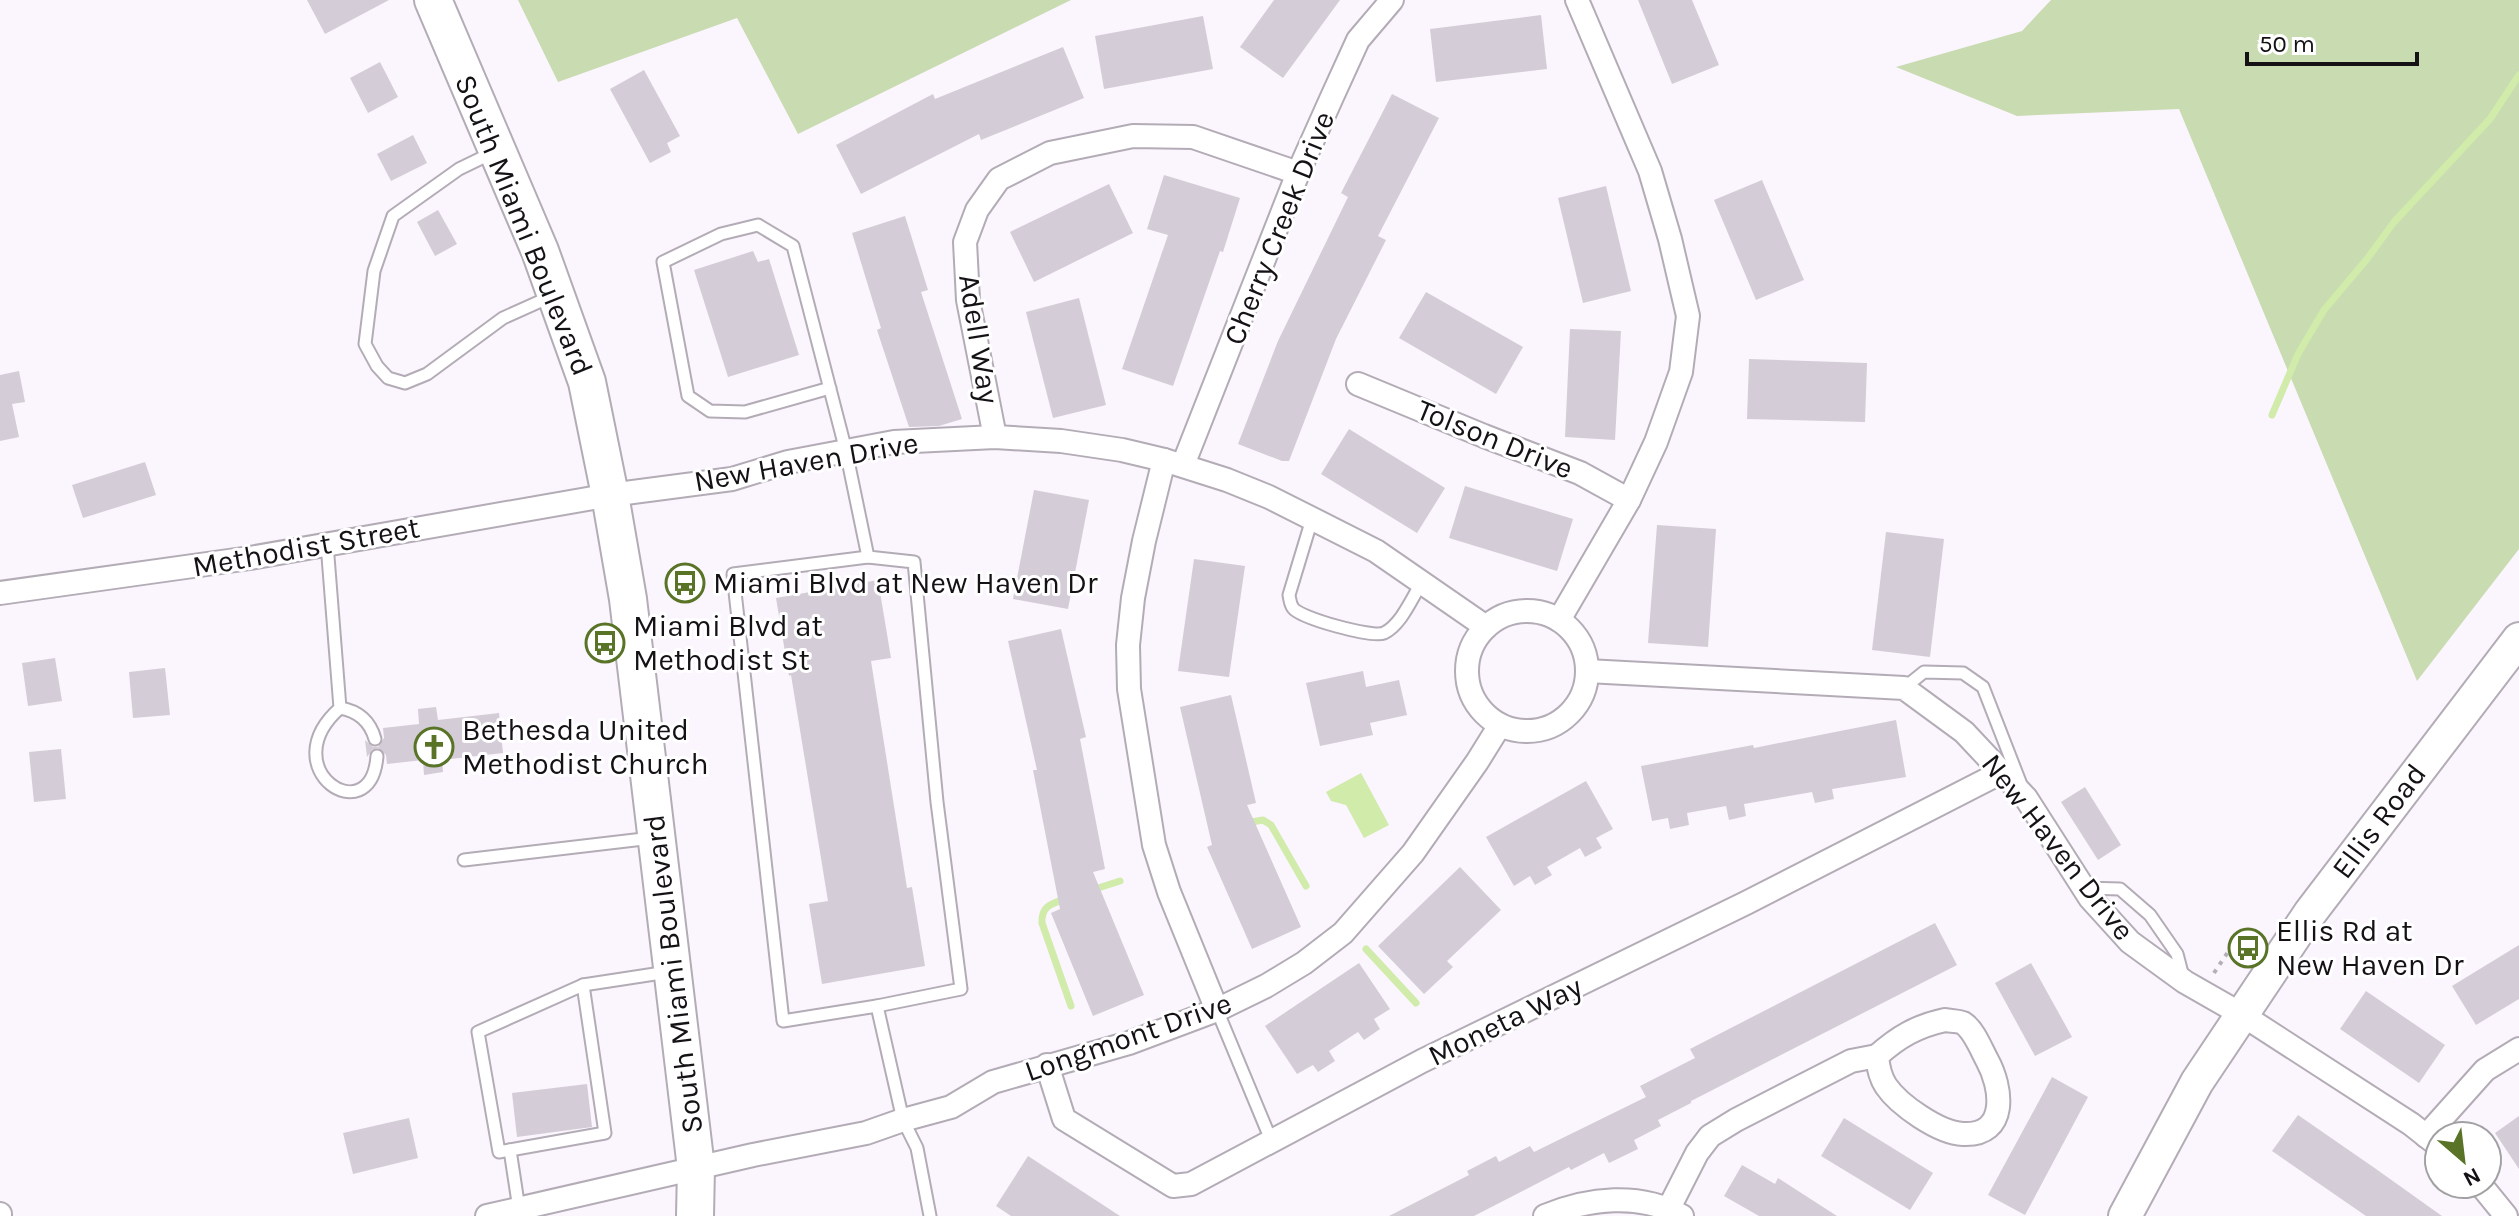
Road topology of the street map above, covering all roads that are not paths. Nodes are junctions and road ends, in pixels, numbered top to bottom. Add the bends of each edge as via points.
1 (433, 0) edge
2 (1392, 0) edge
3 (1577, 0) edge
4 (498, 150) junction
5 (1298, 173) junction
6 (556, 294) junction
7 (1358, 384) dead end
8 (830, 388) junction
9 (995, 437) junction
10 (846, 451) junction
11 (1174, 462) junction
12 (610, 495) junction
13 (1629, 500) junction
14 (1312, 519) junction
15 (327, 544) junction
16 (868, 557) junction
17 (1422, 582) junction
18 (0, 593) edge
19 (1559, 620) junction
20 (1486, 627) junction
21 (2519, 639) edge
22 (1587, 671) junction
23 (1904, 688) junction
24 (340, 708) junction
25 (1500, 725) junction
26 (375, 739) dead end
27 (377, 756) dead end
28 (2002, 772) junction
29 (2026, 798) junction
30 (657, 837) junction
31 (464, 860) dead end
32 (2083, 888) junction
33 (673, 971) junction
34 (2185, 982) junction
35 (583, 985) junction
36 (877, 1006) junction
37 (1217, 1010) junction
38 (2241, 1014) junction
39 (2519, 1049) edge
40 (1877, 1056) junction
41 (1047, 1065) junction
42 (903, 1120) junction
43 (2448, 1120) edge
44 (2423, 1135) edge
45 (1271, 1140) junction
46 (510, 1150) junction
47 (696, 1168) junction
48 (1676, 1212) edge
49 (505, 1213) edge
50 (695, 1216) edge
51 (930, 1216) edge
52 (1545, 1216) edge
53 (2125, 1216) edge

1 - 4 main road, South Miami Boulevard
2 - 5 street, Cherry Creek Drive via 1358,40
3 - 13 street via 1650,171 1688,316 1681,372
4 - 6 main road, South Miami Boulevard
4 - 6 lane via 459,169 393,216 374,271 365,344 388,378 405,383 427,374 503,318
5 - 9 street, Adell Way via 1193,137 1133,136 1050,153 999,179 977,210 965,242 968,300
5 - 11 street, Cherry Creek Drive
6 - 12 main road, South Miami Boulevard via 587,382
7 - 13 street, Tolson Drive via 1580,473
8 - 8 lane via 793,246 758,225 721,234 663,262 688,396 710,411 745,412
8 - 10 lane
9 - 10 street, New Haven Drive via 894,442
9 - 11 street, New Haven Drive via 1061,441
10 - 12 street, New Haven Drive via 732,479
10 - 16 lane
11 - 14 street, New Haven Drive
11 - 37 street, Cherry Creek Drive via 1144,541 1128,645 1129,689 1154,845
12 - 15 street, Methodist Street
12 - 30 main road, South Miami Boulevard
13 - 19 street
14 - 17 street, New Haven Drive via 1376,551
14 - 17 lane via 1289,595 1293,608 1303,615 1369,635 1382,634 1394,625
15 - 18 street, Methodist Street
15 - 24 lane
16 - 36 lane via 914,562 961,989
16 - 36 lane via 733,574 783,1021
17 - 20 street, New Haven Drive
19 - 20 street via 1521,611
19 - 22 street via 1584,651
20 - 25 street via 1474,643 1467,680 1484,714
21 - 38 main road, Ellis Road via 2348,861
22 - 23 street
22 - 25 street via 1574,709 1558,722 1539,730
23 - 28 street, New Haven Drive via 1964,732
23 - 29 lane via 1924,672 1963,673 1983,687
24 - 26 lane via 360,715
24 - 27 lane via 323,726 318,741 320,773 327,784 340,790 363,788 375,772
25 - 37 street, Longmont Drive via 1413,853 1343,933 1304,963
28 - 29 street, New Haven Drive
28 - 45 street, Moneta Way
29 - 32 street, New Haven Drive
30 - 31 lane
30 - 33 main road, South Miami Boulevard
32 - 34 street, New Haven Drive via 2130,942
32 - 34 lane via 2120,889 2150,915 2177,954
33 - 35 lane
33 - 47 main road, South Miami Boulevard
34 - 38 street, New Haven Drive
35 - 46 lane via 605,1133
35 - 46 lane via 478,1032 499,1152
36 - 42 lane
37 - 41 street, Longmont Drive via 1129,1043
37 - 45 lane
38 - 44 street, New Haven Drive
38 - 53 main road, Ellis Road via 2197,1082
39 - 43 street via 2485,1070
40 - 40 street via 1924,1024 1963,1023 1994,1072 1999,1111 1977,1133 1945,1130 1897,1099 1885,1085
40 - 48 street via 1851,1061 1710,1136 1693,1160
41 - 42 street, Longmont Drive via 993,1082 951,1107
41 - 45 street, Moneta Way via 1064,1119 1173,1186 1191,1184
42 - 47 street, Longmont Drive via 866,1133
42 - 51 lane via 917,1148
46 - 49 lane
47 - 49 street, Longmont Drive
47 - 50 main road, South Miami Boulevard
48 - 52 street via 1642,1202 1589,1202

